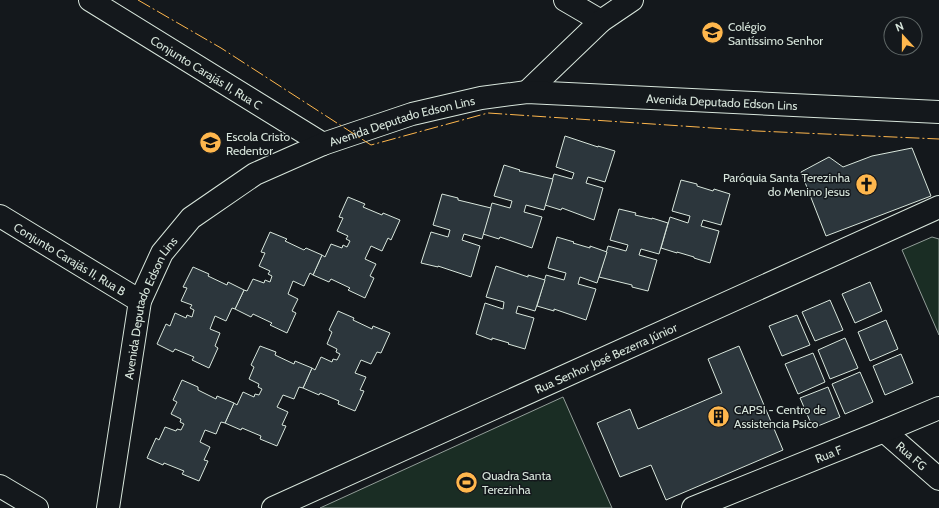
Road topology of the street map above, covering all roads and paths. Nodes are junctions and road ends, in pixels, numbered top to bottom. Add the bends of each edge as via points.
1 (90, 0) edge
2 (565, 0) edge
3 (632, 0) edge
4 (600, 21) junction
5 (527, 92) junction
6 (939, 112) edge
7 (323, 144) junction
8 (939, 207) edge
9 (0, 216) edge
10 (140, 301) junction
11 (939, 408) edge
12 (884, 431) junction
13 (939, 479) edge
14 (0, 486) edge
15 (714, 503) edge
16 (37, 508) edge
17 (108, 508) edge
18 (273, 508) edge
19 (693, 508) edge

1 - 7 street, Conjunto Carajás II, Rua C
2 - 4 street
3 - 4 street
4 - 5 street
5 - 6 street, Avenida Deputado Edson Lins
5 - 7 street, Avenida Deputado Edson Lins via 481,98 412,114
7 - 10 street, Avenida Deputado Edson Lins via 255,174 191,218 162,253
8 - 18 street, Rua Senhor José Bezerra Júnior
9 - 10 street, Conjunto Carajás II, Rua B
10 - 17 street, Avenida Deputado Edson Lins
11 - 12 street, Rua F
12 - 13 street, Rua FG
12 - 15 street, Rua F
14 - 16 street
15 - 19 street, Rua F

